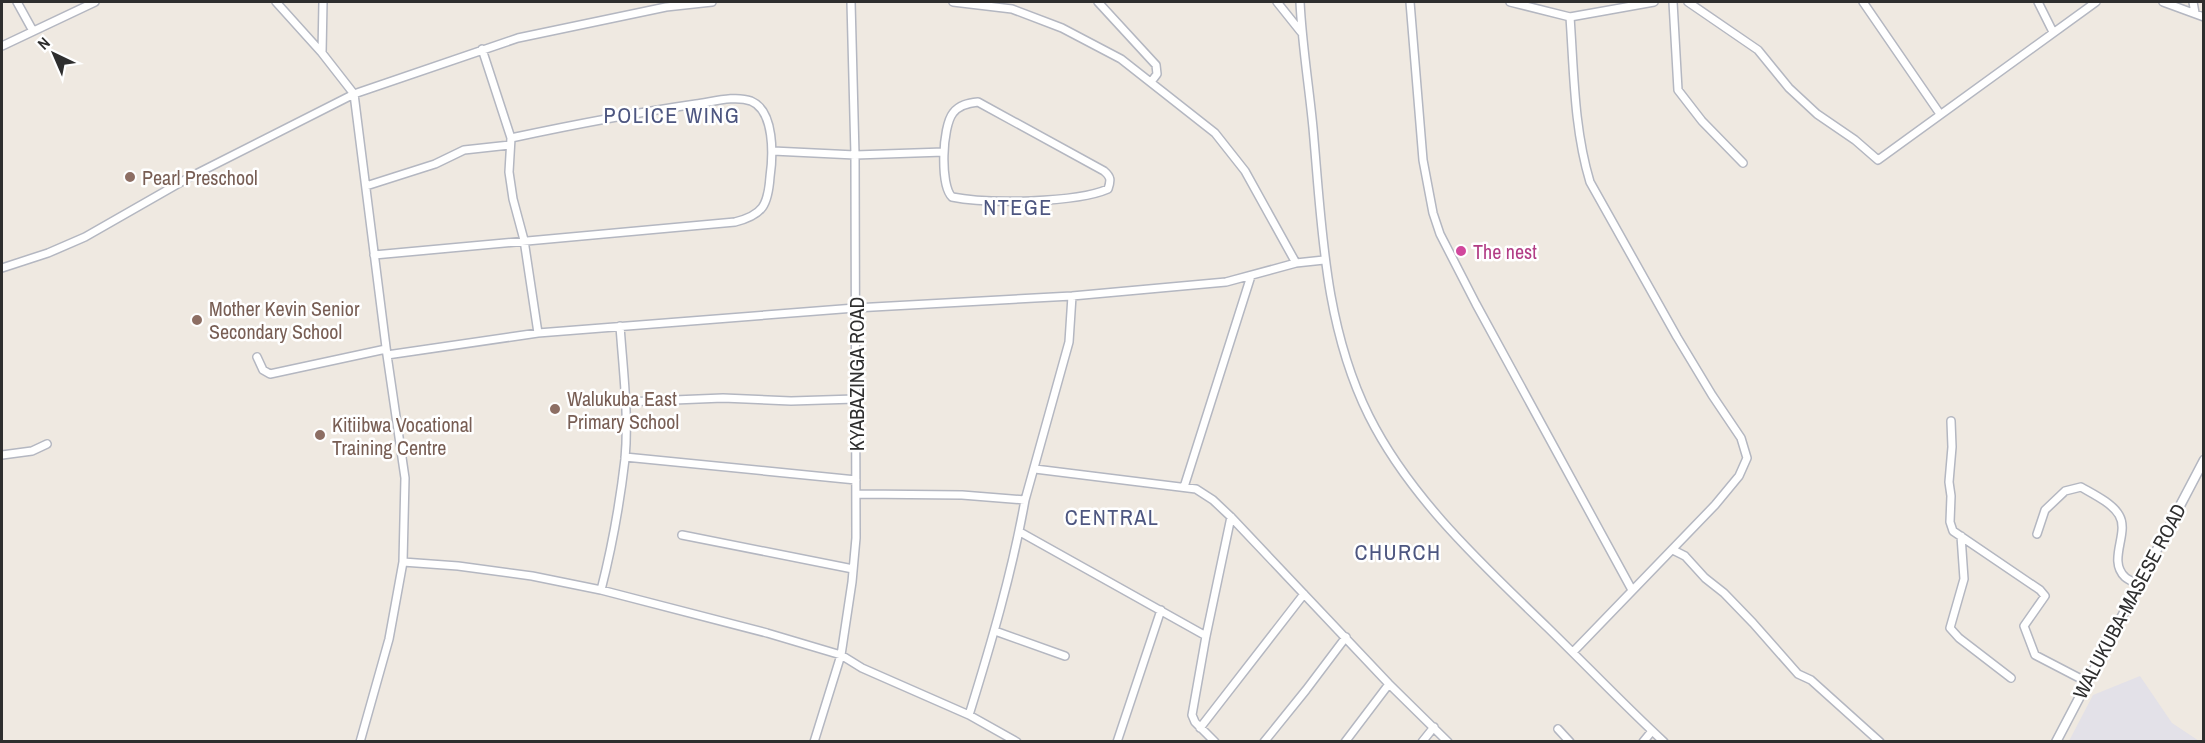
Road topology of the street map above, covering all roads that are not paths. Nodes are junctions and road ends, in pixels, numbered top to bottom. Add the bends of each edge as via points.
1 (17, 2) edge
2 (95, 2) edge
3 (276, 2) edge
4 (323, 2) edge
5 (712, 2) edge
6 (851, 2) edge
7 (953, 2) edge
8 (1098, 2) edge
9 (1277, 2) edge
10 (1300, 2) edge
11 (1410, 2) edge
12 (1510, 2) edge
13 (1654, 2) edge
14 (1673, 2) edge
15 (1688, 2) edge
16 (1863, 2) edge
17 (2038, 2) edge
18 (2096, 2) edge
19 (2163, 2) edge
20 (2193, 2) edge
21 (2195, 13) junction
22 (1570, 17) junction
23 (2204, 17) edge
24 (33, 31) junction
25 (1301, 32) junction
26 (2053, 32) junction
27 (2, 46) edge
28 (482, 49) junction
29 (322, 53) junction
30 (1151, 82) junction
31 (354, 94) junction
32 (1940, 114) junction
33 (510, 142) junction
34 (773, 151) junction
35 (944, 152) junction
36 (855, 155) junction
37 (1743, 163) dead end
38 (366, 186) junction
39 (524, 240) junction
40 (374, 255) junction
41 (1324, 260) junction
42 (1296, 263) junction
43 (2, 268) edge
44 (1251, 276) junction
45 (1072, 296) junction
46 (855, 308) junction
47 (620, 326) junction
48 (538, 333) junction
49 (386, 352) junction
50 (257, 357) dead end
51 (855, 399) junction
52 (625, 402) junction
53 (1951, 421) dead end
54 (47, 444) dead end
55 (2, 455) edge
56 (625, 457) junction
57 (2204, 460) edge
58 (1035, 469) junction
59 (856, 480) junction
60 (1184, 487) junction
61 (858, 494) junction
62 (1025, 500) junction
63 (1231, 517) junction
64 (1020, 532) junction
65 (2037, 534) dead end
66 (682, 535) dead end
67 (1961, 536) junction
68 (1673, 550) junction
69 (403, 562) junction
70 (853, 569) junction
71 (2138, 584) junction
72 (601, 590) junction
73 (1632, 590) junction
74 (1304, 594) junction
75 (1161, 610) junction
76 (995, 631) junction
77 (1206, 636) junction
78 (1346, 637) junction
79 (1573, 652) junction
80 (841, 655) junction
81 (1065, 656) dead end
82 (2011, 678) dead end
83 (2087, 682) junction
84 (1389, 684) junction
85 (969, 715) junction
86 (1434, 727) junction
87 (1200, 728) junction
88 (1558, 729) dead end
89 (1652, 731) junction
90 (360, 741) edge
91 (814, 741) edge
92 (1017, 741) edge
93 (1117, 741) edge
94 (1215, 741) edge
95 (1264, 741) edge
96 (1345, 741) edge
97 (1422, 741) edge
98 (1448, 741) edge
99 (1570, 741) edge
100 (1643, 741) edge
101 (1664, 741) edge
102 (1880, 741) edge
103 (2056, 741) edge

1 - 24 street
2 - 24 street
3 - 29 street
4 - 29 street
5 - 28 street via 614,16
6 - 36 street, KYABAZINGA ROAD
7 - 30 street via 1012,9 1062,28 1121,59
8 - 30 street via 1154,63 1157,71
9 - 25 street
10 - 25 street
11 - 73 street via 1423,160 1440,234
12 - 22 street
13 - 22 street
14 - 37 street via 1678,90
15 - 32 street via 1758,50 1817,114 1878,160
16 - 32 street
17 - 26 street
18 - 26 street
19 - 21 street
20 - 21 street
21 - 23 street
22 - 68 street via 1577,124 1590,182 1677,337 1745,447 1747,458 1739,476
24 - 27 street
25 - 41 street
26 - 32 street
28 - 31 street
28 - 33 street
29 - 31 street
30 - 42 street via 1215,133 1245,171
31 - 38 street
31 - 43 street via 200,172 85,237
33 - 34 street via 644,112 738,100 751,101 759,107 767,119
33 - 38 street via 465,150
33 - 39 street via 509,172
34 - 36 street
34 - 39 street via 766,202 750,218
35 - 35 street via 948,121 953,113 959,106 978,102 1104,171 1111,181 1108,189 1090,196 1025,201 956,198 948,193
35 - 36 street
36 - 46 street, KYABAZINGA ROAD
38 - 40 street
39 - 40 street
39 - 48 street
40 - 49 street
41 - 42 street
41 - 79 street via 1352,377 1394,457 1471,552
42 - 44 street
44 - 45 street via 1226,282
44 - 60 street
45 - 46 street
45 - 58 street via 1069,342
46 - 47 street
46 - 51 street, KYABAZINGA ROAD
47 - 48 street
47 - 52 street
48 - 49 street
49 - 50 street via 270,374 263,370
49 - 69 street via 405,478
51 - 52 street
51 - 59 street, KYABAZINGA ROAD
52 - 56 street
53 - 67 street via 1950,522 1953,531
54 - 55 street via 32,451
56 - 59 street
56 - 72 street via 610,558
57 - 71 street, WALUKUBA-MASESE ROAD
58 - 60 street
58 - 62 street
59 - 61 street, KYABAZINGA ROAD
60 - 63 street via 1204,493
61 - 62 street
61 - 70 street, KYABAZINGA ROAD
62 - 64 street
63 - 74 street
63 - 77 street
64 - 75 street
64 - 76 street
65 - 71 street via 2045,510 2066,491 2081,487 2119,514 2123,527 2118,562 2124,577
66 - 70 street
67 - 82 street via 1964,579 1950,628
67 - 83 street via 2040,590 2045,596 2024,626 2035,656
68 - 73 street
68 - 102 street via 1724,593 1798,674 1811,680
69 - 72 street via 511,573
69 - 90 street via 389,639
70 - 80 street, KYABAZINGA ROAD
71 - 83 street, WALUKUBA-MASESE ROAD
72 - 80 street
73 - 79 street
74 - 78 street
74 - 87 street
75 - 77 street
75 - 93 street
76 - 81 street
76 - 85 street
77 - 87 street via 1192,715
78 - 84 street
78 - 95 street
79 - 89 street
80 - 85 street
80 - 91 street, KYABAZINGA ROAD
83 - 103 street, WALUKUBA-MASESE ROAD
84 - 86 street
84 - 96 street
85 - 92 street
86 - 97 street
86 - 98 street
87 - 94 street
88 - 99 street
89 - 100 street
89 - 101 street

